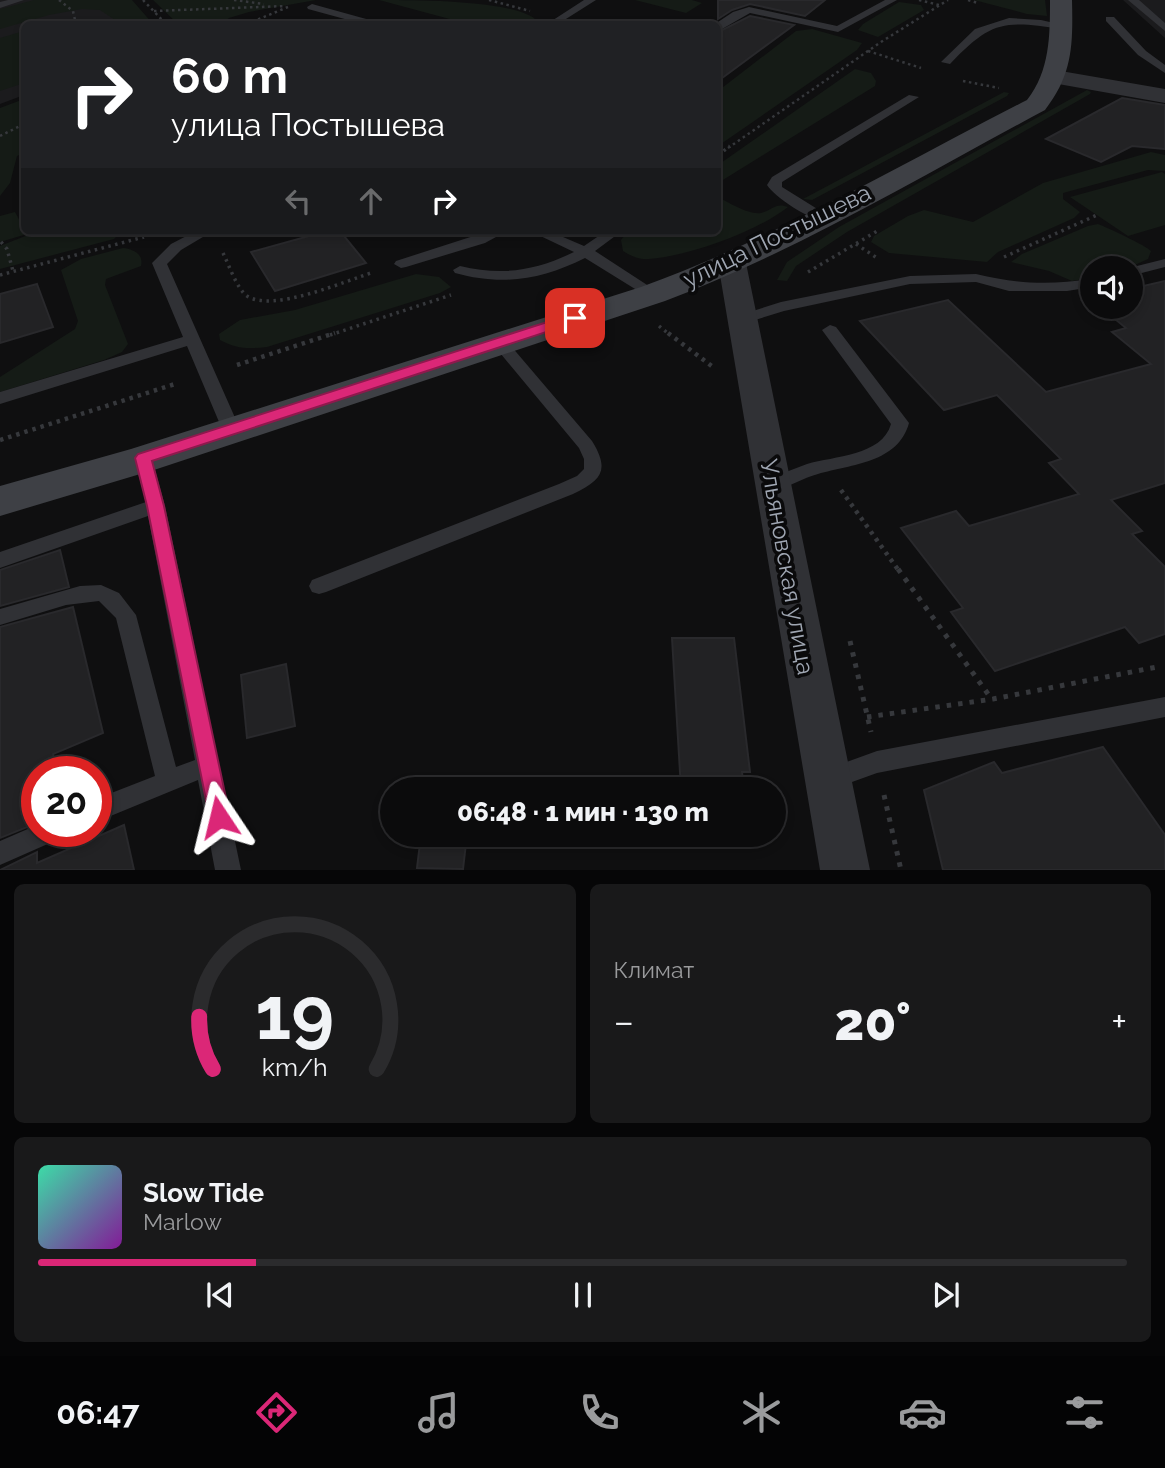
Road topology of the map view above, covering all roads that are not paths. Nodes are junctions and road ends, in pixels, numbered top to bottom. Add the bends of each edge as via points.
1 (19, 0) edge
2 (591, 0) edge
3 (892, 0) edge
4 (1133, 0) edge
5 (0, 5) edge
6 (312, 7) dead end
7 (1062, 13) edge
8 (1110, 19) dead end
9 (362, 21) edge
10 (557, 21) edge
11 (721, 25) edge
12 (1165, 28) edge
13 (946, 62) dead end
14 (1165, 70) edge
15 (1055, 77) junction
16 (1165, 96) edge
17 (913, 97) dead end
18 (822, 218) junction
19 (198, 235) edge
20 (491, 235) edge
21 (546, 235) edge
22 (609, 235) edge
23 (586, 252) junction
24 (732, 263) junction
25 (1165, 263) edge
26 (401, 264) road end
27 (1143, 269) edge
28 (460, 270) dead end
29 (1080, 284) edge
30 (639, 297) junction
31 (741, 319) junction
32 (830, 330) dead end
33 (193, 339) junction
34 (499, 342) junction
35 (0, 398) edge
36 (230, 429) junction
37 (144, 458) junction
38 (772, 485) junction
39 (0, 501) edge
40 (156, 506) junction
41 (0, 560) edge
42 (319, 586) dead end
43 (0, 617) edge
44 (1165, 707) edge
45 (209, 765) junction
46 (168, 780) junction
47 (827, 780) junction
48 (112, 804) edge
49 (21, 844) edge
50 (0, 853) edge
51 (228, 870) edge
52 (845, 870) edge

1 - 5 lane
2 - 10 lane
3 - 11 lane via 838,29 749,10
4 - 12 lane
6 - 9 lane
7 - 13 lane via 989,26
7 - 15 main road, улица Постышева
8 - 14 lane
15 - 16 street
15 - 18 main road, улица Постышева via 1036,104
17 - 18 lane via 777,180 777,190
18 - 24 main road, улица Постышева
19 - 33 lane via 159,263
20 - 26 lane
21 - 23 lane
22 - 23 lane
23 - 28 lane via 528,276 499,279
23 - 30 lane
24 - 30 main road, улица Постышева
24 - 31 street, Ульяновская улица
25 - 27 lane
29 - 31 lane via 1009,287 947,277 910,280
30 - 34 main road, улица Постышева
31 - 38 street, Ульяновская улица
32 - 38 lane via 900,423 900,431 870,455
33 - 35 lane
33 - 36 lane
34 - 36 main road, улица Постышева
34 - 42 lane via 586,445 593,471 566,489
36 - 37 main road, улица Постышева
37 - 39 main road, улица Постышева
37 - 40 lane
38 - 47 street, Ульяновская улица
40 - 41 lane
40 - 45 lane
43 - 46 lane via 70,597 101,593 113,600 126,615
44 - 47 lane via 877,762
45 - 46 lane
45 - 51 lane
46 - 48 lane
47 - 52 street, Ульяновская улица
49 - 50 lane

